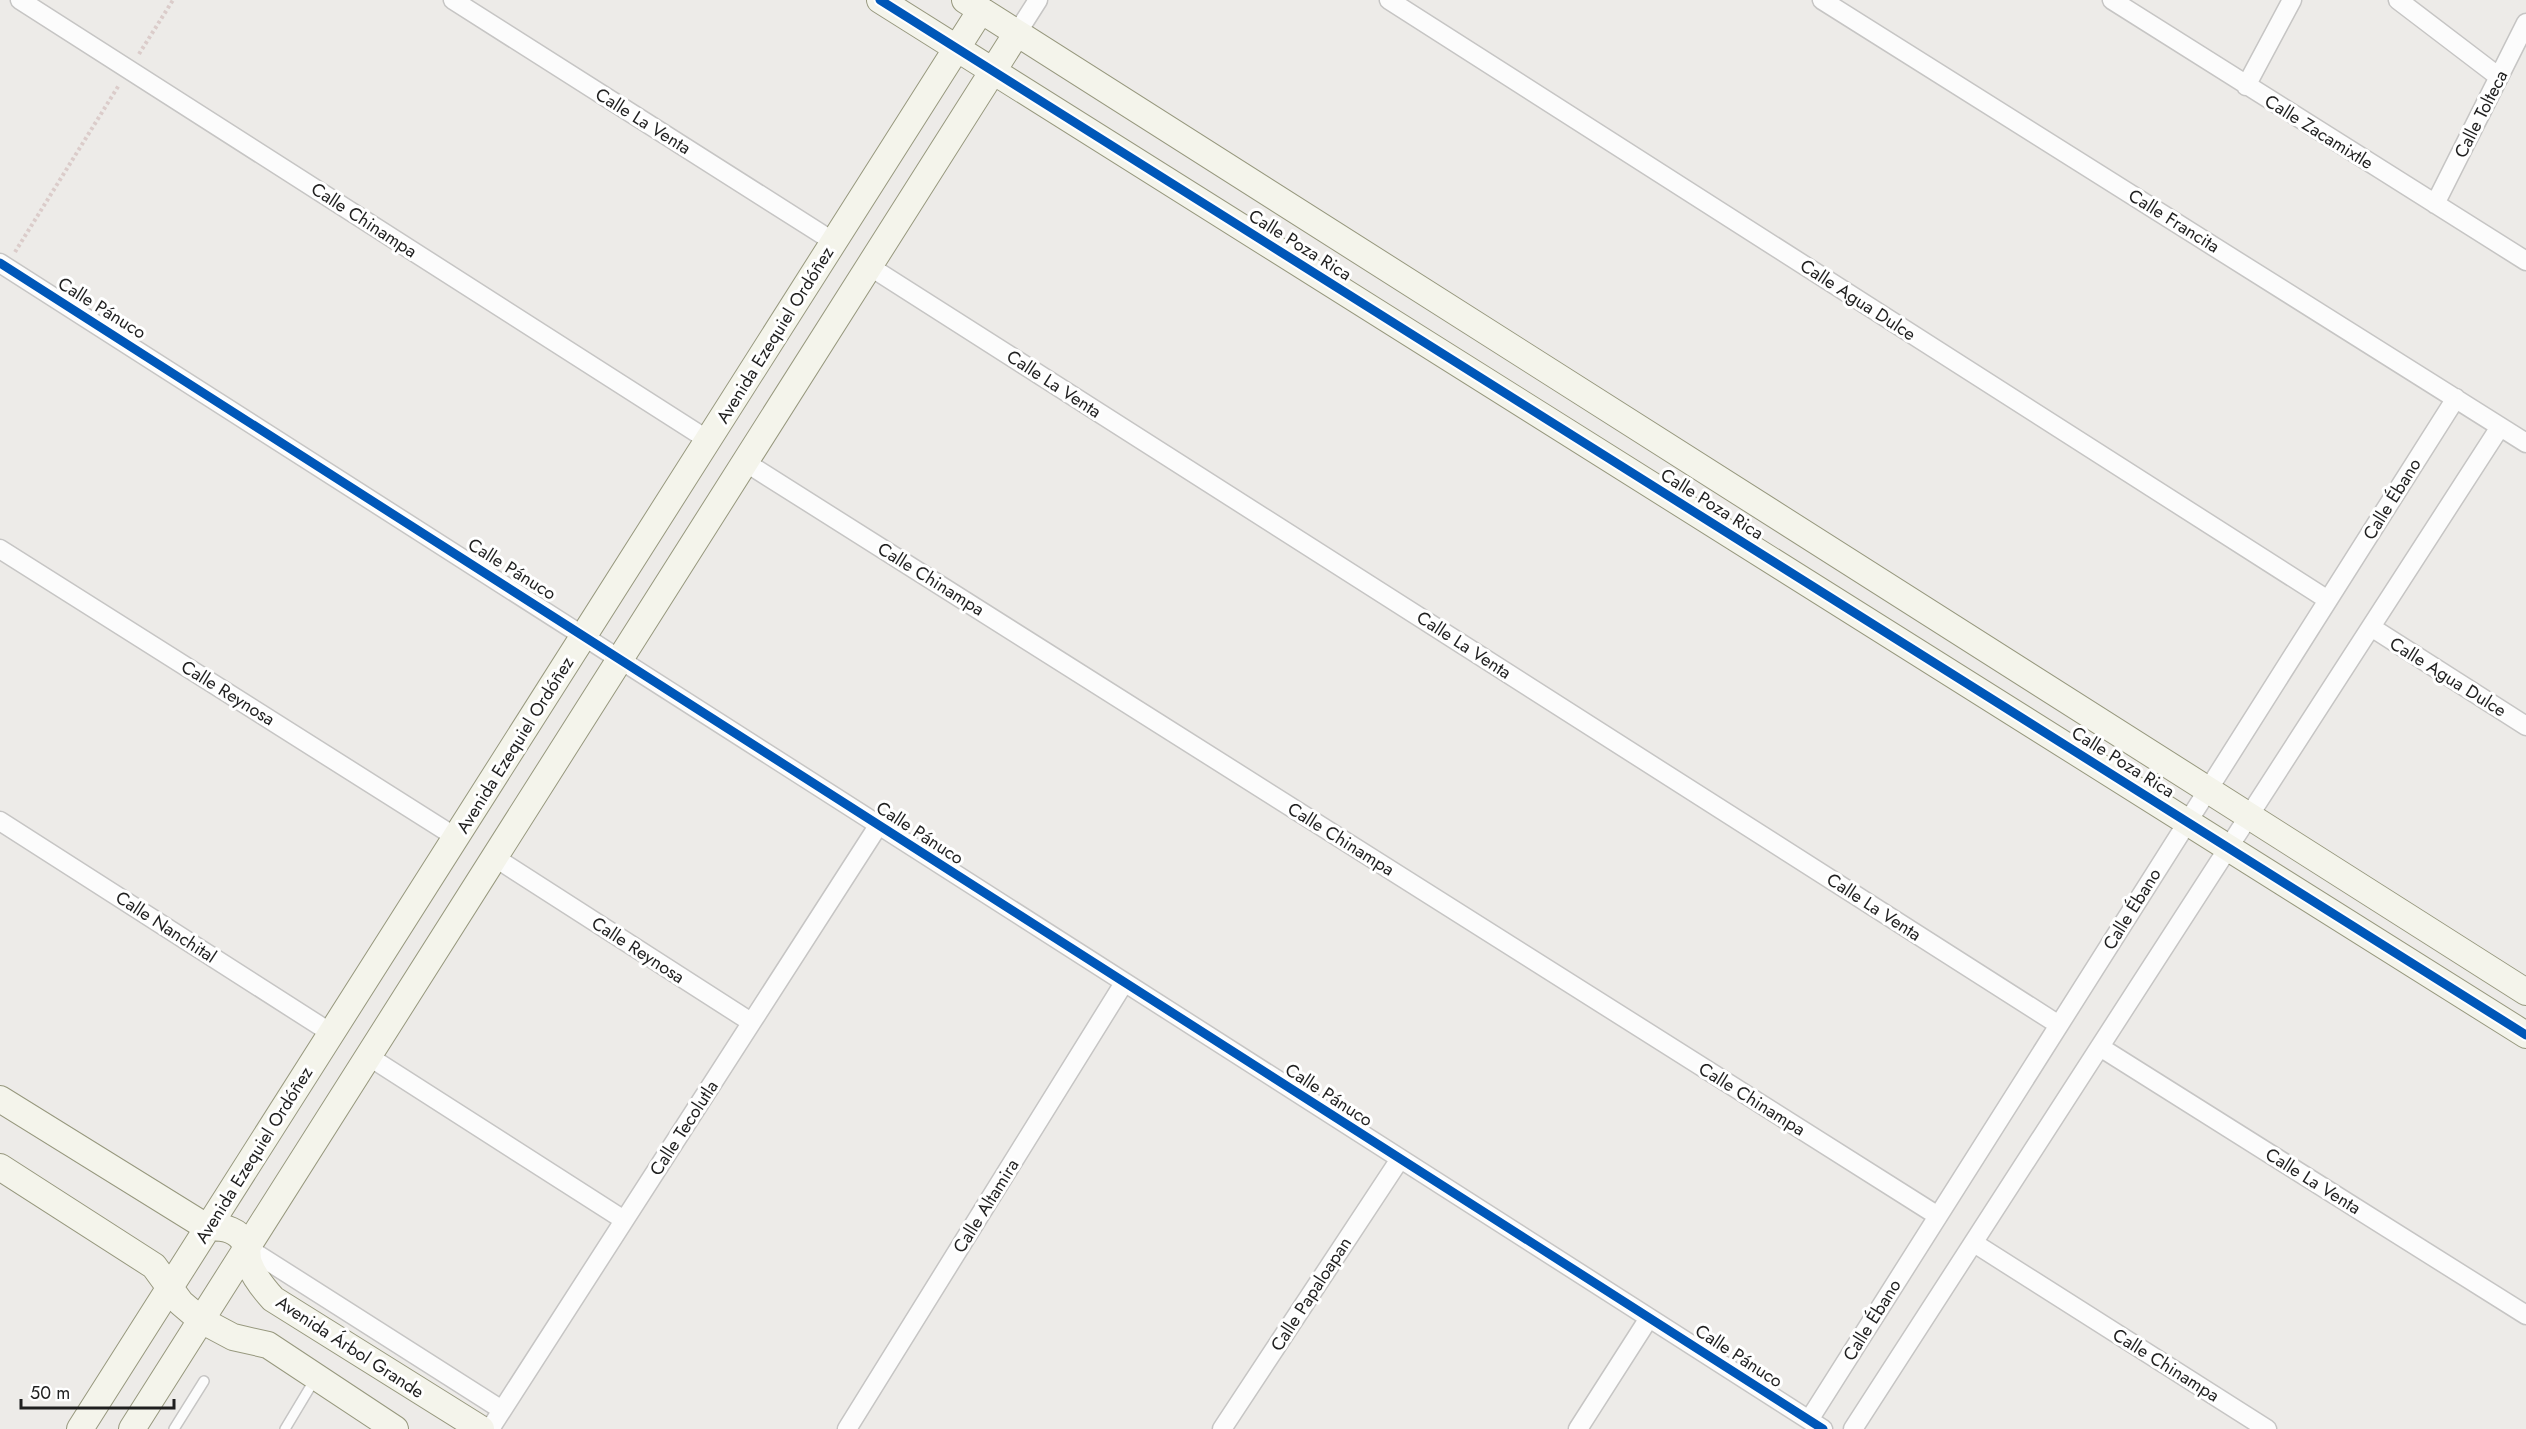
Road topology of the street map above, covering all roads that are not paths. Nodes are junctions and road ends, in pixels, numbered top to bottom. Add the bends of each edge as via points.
1 (20, 0) edge
2 (453, 0) edge
3 (880, 0) edge
4 (1038, 0) edge
5 (1389, 0) edge
6 (1822, 0) edge
7 (2292, 0) edge
8 (2398, 0) edge
9 (2116, 1) edge
10 (978, 3) edge
11 (2526, 23) edge
12 (1017, 33) junction
13 (957, 48) junction
14 (992, 71) junction
15 (2499, 77) junction
16 (2246, 86) junction
17 (2434, 204) junction
18 (834, 242) junction
19 (2526, 261) edge
20 (3, 265) edge
21 (869, 266) junction
22 (1563, 380) junction
23 (2456, 398) junction
24 (1536, 413) junction
25 (1633, 425) junction
26 (2500, 427) junction
27 (708, 440) junction
28 (2526, 443) edge
29 (1609, 458) junction
30 (745, 462) junction
31 (0, 549) edge
32 (2328, 600) junction
33 (2371, 627) junction
34 (585, 635) junction
35 (621, 658) junction
36 (2526, 726) edge
37 (2208, 790) junction
38 (2249, 816) junction
39 (0, 821) edge
40 (2187, 822) junction
41 (878, 826) junction
42 (457, 838) junction
43 (2229, 848) junction
44 (494, 857) junction
45 (1124, 983) junction
46 (2526, 992) edge
47 (752, 1022) junction
48 (2059, 1025) junction
49 (332, 1033) junction
50 (2526, 1035) edge
51 (2100, 1047) junction
52 (368, 1056) junction
53 (0, 1099) edge
54 (1400, 1159) junction
55 (0, 1167) edge
56 (1938, 1216) junction
57 (624, 1220) junction
58 (208, 1228) junction
59 (1974, 1243) junction
60 (246, 1247) junction
61 (170, 1287) junction
62 (2526, 1315) edge
63 (1649, 1318) junction
64 (201, 1320) junction
65 (316, 1377) junction
66 (204, 1381) dead end
67 (502, 1410) junction
68 (1816, 1424) edge
69 (80, 1429) edge
70 (132, 1429) edge
71 (174, 1429) edge
72 (285, 1429) edge
73 (395, 1429) edge
74 (481, 1429) edge
75 (490, 1429) edge
76 (847, 1429) edge
77 (1222, 1429) edge
78 (1578, 1429) edge
79 (1853, 1429) edge
80 (2267, 1429) edge

1 - 27 street, Calle Chinampa
2 - 18 street, Calle La Venta
3 - 13 street, Calle Poza Rica
4 - 12 street
5 - 32 street, Calle Agua Dulce
6 - 23 street, Calle Francita
7 - 16 street
8 - 15 street
9 - 16 street, Calle Zacamixtle
10 - 12 street, Calle Poza Rica
10 - 13 street, Avenida Ezequiel Ordóñez
11 - 15 street, Calle Tolteca
12 - 14 street
12 - 22 street, Calle Poza Rica
13 - 14 street, Calle Poza Rica
13 - 18 street, Avenida Ezequiel Ordóñez
14 - 21 street
14 - 24 street, Calle Poza Rica
15 - 17 street, Calle Tolteca
16 - 17 street, Calle Zacamixtle
17 - 19 street, Calle Zacamixtle
18 - 27 street, Avenida Ezequiel Ordóñez
20 - 34 street, Calle Pánuco
21 - 30 street
21 - 48 street, Calle La Venta
22 - 24 street via 1544,392
22 - 25 street, Calle Poza Rica
23 - 26 street, Calle Francita
23 - 32 street, Calle Ébano
24 - 29 street, Calle Poza Rica
25 - 29 street via 1626,445
25 - 37 street, Calle Poza Rica
26 - 28 street, Calle Francita
26 - 33 street
27 - 34 street, Avenida Ezequiel Ordóñez
29 - 40 street, Calle Poza Rica
30 - 35 street
30 - 56 street, Calle Chinampa
31 - 42 street, Calle Reynosa
32 - 37 street, Calle Ébano
33 - 36 street, Calle Agua Dulce
33 - 38 street
34 - 35 street, Calle Pánuco
34 - 42 street, Avenida Ezequiel Ordóñez
35 - 41 street, Calle Pánuco
35 - 44 street
37 - 38 street, Calle Poza Rica
37 - 40 street, Calle Ébano
38 - 43 street
38 - 46 street, Calle Poza Rica
39 - 49 street, Calle Nanchital
40 - 43 street, Calle Poza Rica
40 - 48 street, Calle Ébano
41 - 45 street, Calle Pánuco
41 - 47 street, Calle Tecolutla
42 - 49 street, Avenida Ezequiel Ordóñez
43 - 50 street, Calle Poza Rica
43 - 51 street
44 - 47 street, Calle Reynosa
44 - 52 street
45 - 54 street, Calle Pánuco
45 - 76 street, Calle Altamira
47 - 57 street, Calle Tecolutla
48 - 56 street, Calle Ébano
49 - 58 street, Avenida Ezequiel Ordóñez
51 - 59 street
51 - 62 street, Calle La Venta
52 - 57 street
52 - 60 street
53 - 58 street, Avenida Árbol Grande
54 - 63 street, Calle Pánuco
54 - 77 street, Calle Papaloapan
55 - 61 street via 154,1266
56 - 68 street, Calle Ébano
57 - 67 street, Calle Tecolutla
58 - 60 street, Avenida Árbol Grande via 222,1226 238,1234
58 - 61 street, Avenida Ezequiel Ordóñez
59 - 79 street
59 - 80 street, Calle Chinampa
60 - 64 street
60 - 67 street
60 - 74 street, Avenida Árbol Grande via 253,1272 273,1299
61 - 64 street
61 - 69 street, Avenida Ezequiel Ordóñez
63 - 68 street, Calle Pánuco
63 - 78 street
64 - 65 street via 233,1337 268,1345
64 - 70 street
65 - 72 lane
65 - 73 street
66 - 71 lane
67 - 75 street, Calle Tecolutla

